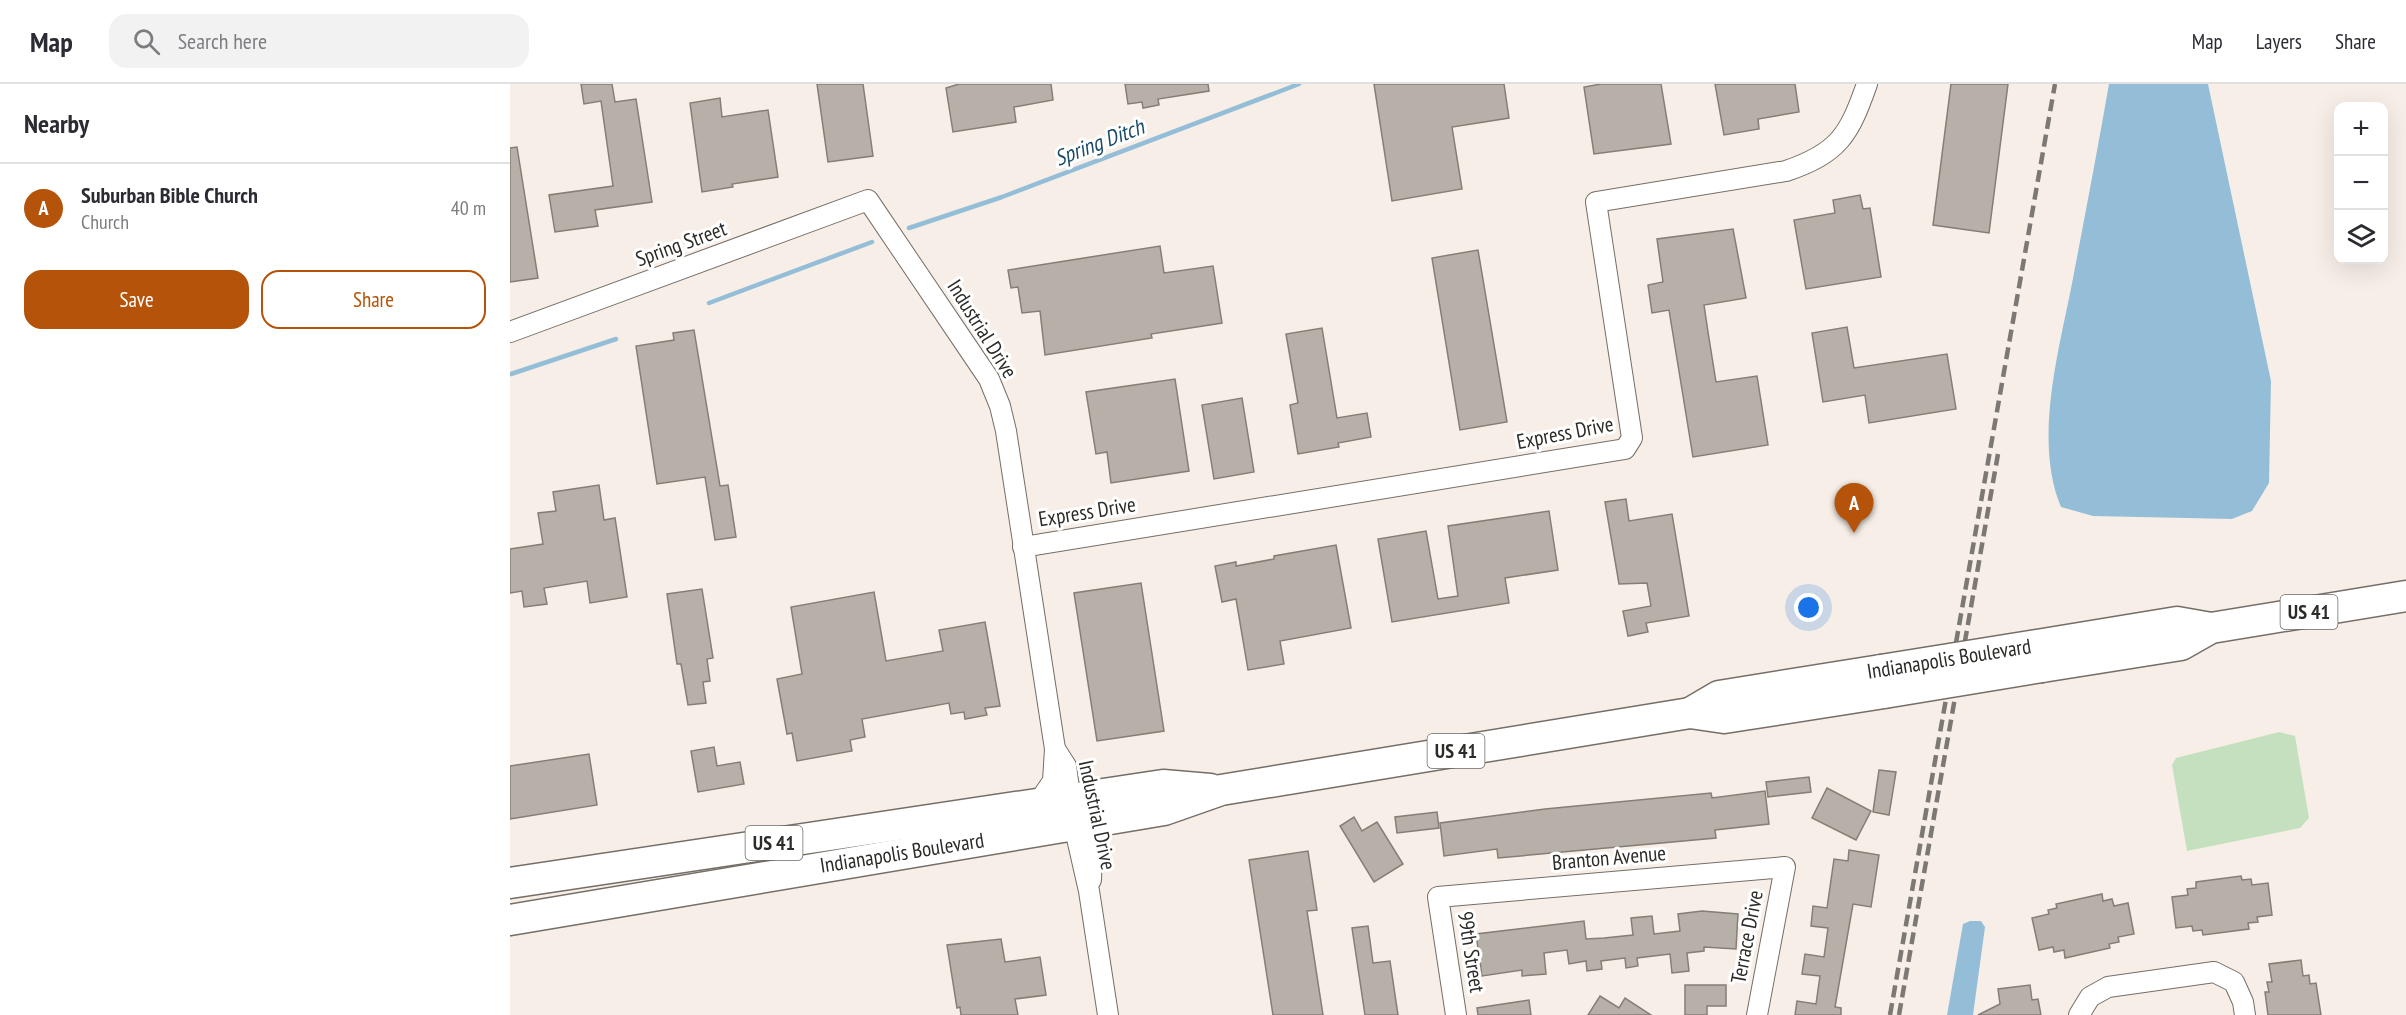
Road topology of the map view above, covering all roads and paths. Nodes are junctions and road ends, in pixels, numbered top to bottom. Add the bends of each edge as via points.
1 (1867, 84) edge
2 (868, 200) joint
3 (510, 332) edge
4 (1023, 547) junction
5 (2406, 596) edge
6 (1055, 749) junction
7 (1038, 803) junction
8 (1083, 814) junction
9 (1785, 867) joint
10 (510, 884) edge
11 (1089, 891) junction
12 (1438, 897) joint
13 (510, 920) edge
14 (1108, 1015) edge
15 (1456, 1015) edge
16 (1757, 1015) edge
17 (2079, 1015) edge
18 (2245, 1015) edge

1 - 4 street, Express Drive via 1853,124 1835,147 1810,163 1786,171 1596,202 1632,438 1625,449
2 - 3 street, Spring Street
2 - 4 street, Industrial Drive via 988,379 1006,431
4 - 6 street, Industrial Drive
5 - 8 highway, Indianapolis Boulevard / US 41, bridge via 2211,628 2177,622 2039,656 1882,681 1719,696 1690,712 1221,790 1163,785
6 - 7 street, Industrial Drive via 1053,781
6 - 8 street, Industrial Drive via 1066,765
7 - 8 highway, Indianapolis Boulevard / US 41
7 - 10 highway, Indianapolis Boulevard / US 41
8 - 11 street, Industrial Drive
8 - 11 street, Industrial Drive via 1092,844
8 - 13 highway, Indianapolis Boulevard / US 41
9 - 12 street, Branton Avenue
9 - 16 street, Terrace Drive
11 - 14 street, Industrial Drive
12 - 15 street, 99th Street
17 - 18 street via 2090,997 2108,987 2214,972 2234,982

